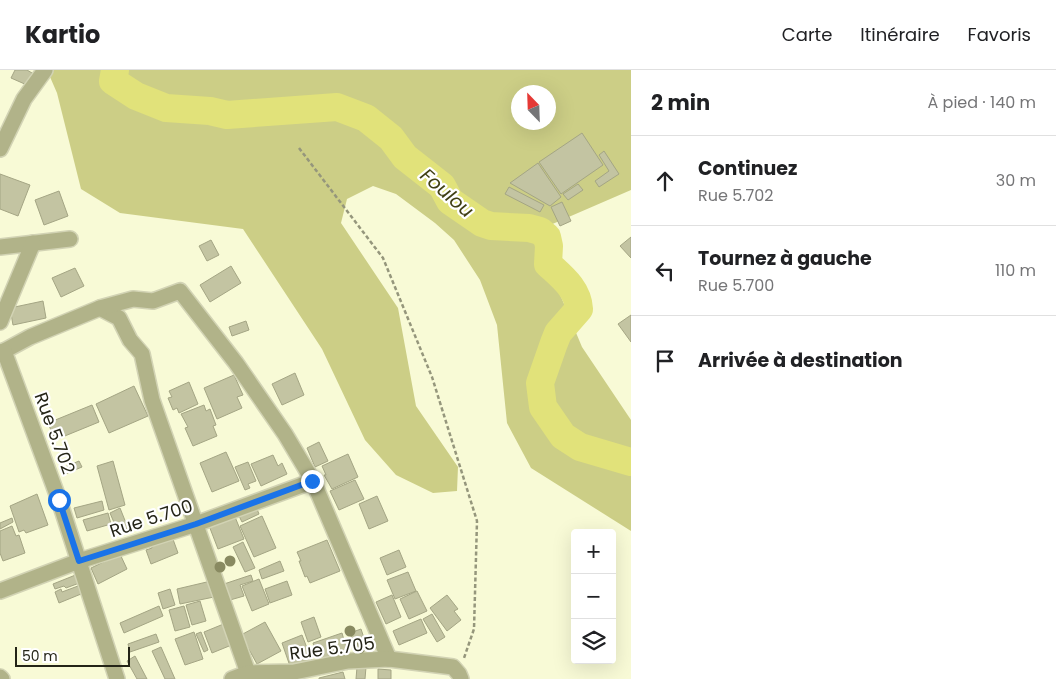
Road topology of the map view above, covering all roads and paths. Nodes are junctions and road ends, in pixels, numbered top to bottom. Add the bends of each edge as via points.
1 (45, 70) edge
2 (0, 148) edge
3 (299, 148) dead end
4 (70, 239) dead end
5 (33, 243) junction
6 (0, 247) edge
7 (100, 308) junction
8 (0, 322) edge
9 (2, 351) edge
10 (312, 481) junction
11 (196, 524) junction
12 (79, 561) junction
13 (0, 591) edge
14 (389, 659) junction
15 (248, 673) junction
16 (460, 676) edge
17 (117, 679) edge
18 (232, 679) edge

1 - 2 street via 24,99
3 - 16 path via 383,258 432,378 477,521 474,629
4 - 5 street
5 - 6 street
5 - 8 street
7 - 9 street
7 - 10 street via 133,299 154,301 180,291 236,363 285,434
7 - 11 street via 119,318 130,340 142,354 152,400
9 - 12 street, Rue 5.702 via 45,459
10 - 11 street, Rue 5.700
10 - 14 street
11 - 12 street, Rue 5.700
11 - 15 street
12 - 13 street, Rue 5.700
12 - 17 street, Rue 5.702
14 - 15 street, Rue 5.705 via 348,661 294,672
14 - 16 street, Rue 5.705 via 453,667
15 - 18 street, Rue 5.705

